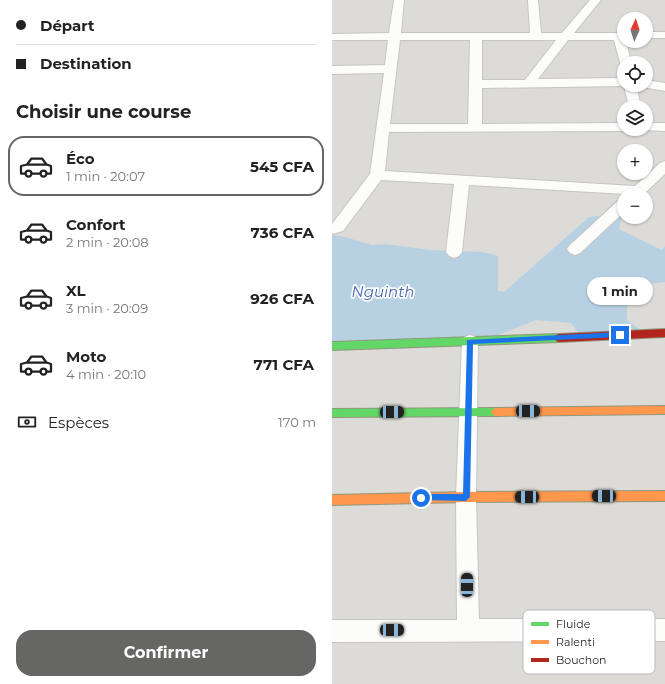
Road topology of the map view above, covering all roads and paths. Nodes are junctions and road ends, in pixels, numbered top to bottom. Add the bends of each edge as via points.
1 (399, 0) edge
2 (533, 0) edge
3 (596, 0) edge
4 (653, 35) edge
5 (665, 35) edge
6 (476, 36) junction
7 (536, 36) junction
8 (566, 36) junction
9 (617, 36) edge
10 (332, 37) edge
11 (395, 37) junction
12 (390, 69) junction
13 (332, 70) edge
14 (617, 82) edge
15 (529, 83) junction
16 (475, 84) junction
17 (653, 85) edge
18 (665, 87) edge
19 (617, 127) edge
20 (653, 127) edge
21 (665, 127) edge
22 (383, 128) junction
23 (475, 128) junction
24 (665, 166) edge
25 (377, 175) junction
26 (462, 180) junction
27 (641, 188) edge
28 (617, 192) edge
29 (617, 210) edge
30 (332, 229) edge
31 (575, 249) dead end
32 (454, 252) dead end
33 (665, 333) edge
34 (470, 342) junction
35 (332, 346) edge
36 (665, 410) edge
37 (467, 412) junction
38 (332, 413) edge
39 (665, 496) edge
40 (466, 497) junction
41 (332, 500) edge
42 (468, 630) junction
43 (523, 630) edge
44 (332, 631) edge

1 - 11 street
2 - 7 street
3 - 8 street
4 - 5 street
6 - 7 street
6 - 11 street
6 - 16 street
7 - 8 street
8 - 9 street
8 - 15 street
10 - 11 street
11 - 12 street
12 - 13 street
12 - 22 street
14 - 15 street
15 - 16 street
16 - 23 street
17 - 18 street
19 - 23 street
20 - 21 street
22 - 23 street
22 - 25 street
24 - 27 street
25 - 26 street
25 - 30 street via 338,227
26 - 28 street
26 - 32 street
29 - 31 street
33 - 34 street
34 - 35 street
34 - 37 street
36 - 37 street
37 - 38 street
37 - 40 street
39 - 40 street
40 - 41 street
40 - 42 street
42 - 43 street
42 - 44 street

